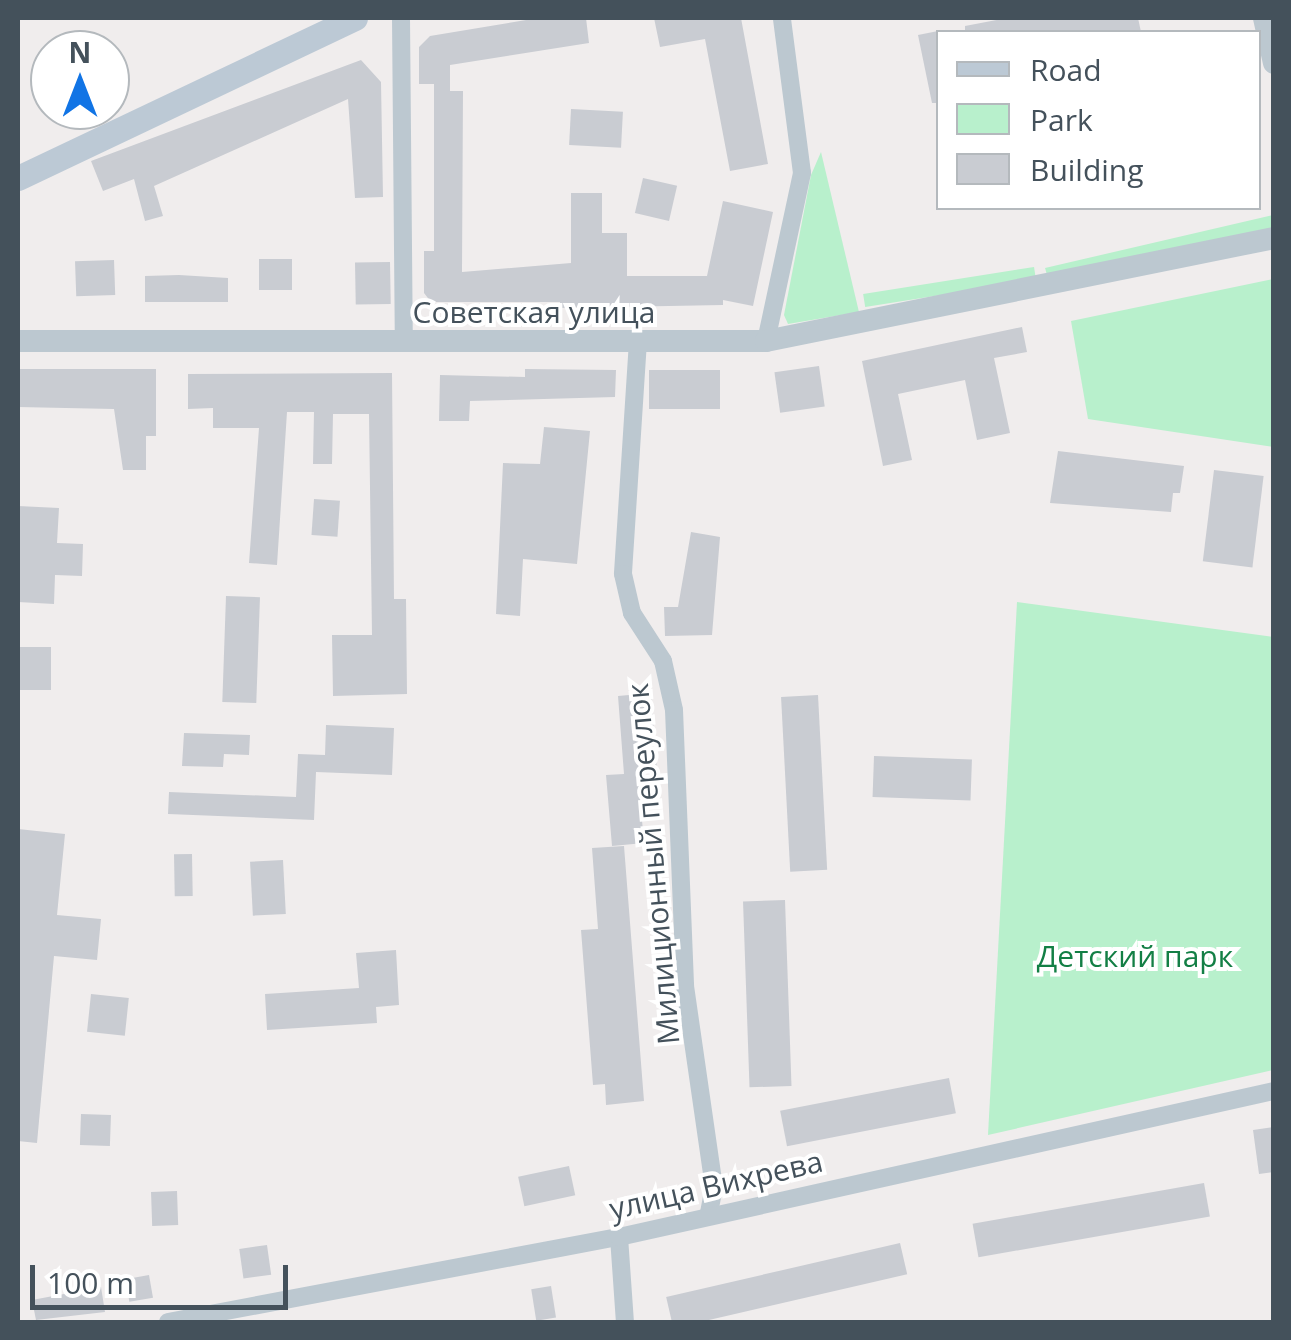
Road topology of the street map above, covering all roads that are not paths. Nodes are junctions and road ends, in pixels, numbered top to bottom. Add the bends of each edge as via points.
1 (355, 18) edge
2 (402, 18) edge
3 (782, 18) edge
4 (1264, 18) edge
5 (1274, 63) edge
6 (18, 178) edge
7 (1274, 238) edge
8 (766, 340) junction
9 (18, 341) edge
10 (404, 342) junction
11 (638, 342) junction
12 (1274, 1092) edge
13 (709, 1212) junction
14 (618, 1237) junction
15 (168, 1322) edge
16 (625, 1322) edge

1 - 6 main road
2 - 10 street
3 - 8 street via 802,173
4 - 5 street
7 - 8 street, Советская улица
8 - 11 street, Советская улица
9 - 10 street, Советская улица
10 - 11 street, Советская улица
11 - 13 street, Милиционный переулок via 622,574 632,613 664,662 674,710 685,986 714,1187
12 - 13 street, улица Вихрева
13 - 14 street, улица Вихрева
14 - 15 street, улица Вихрева
14 - 16 street

